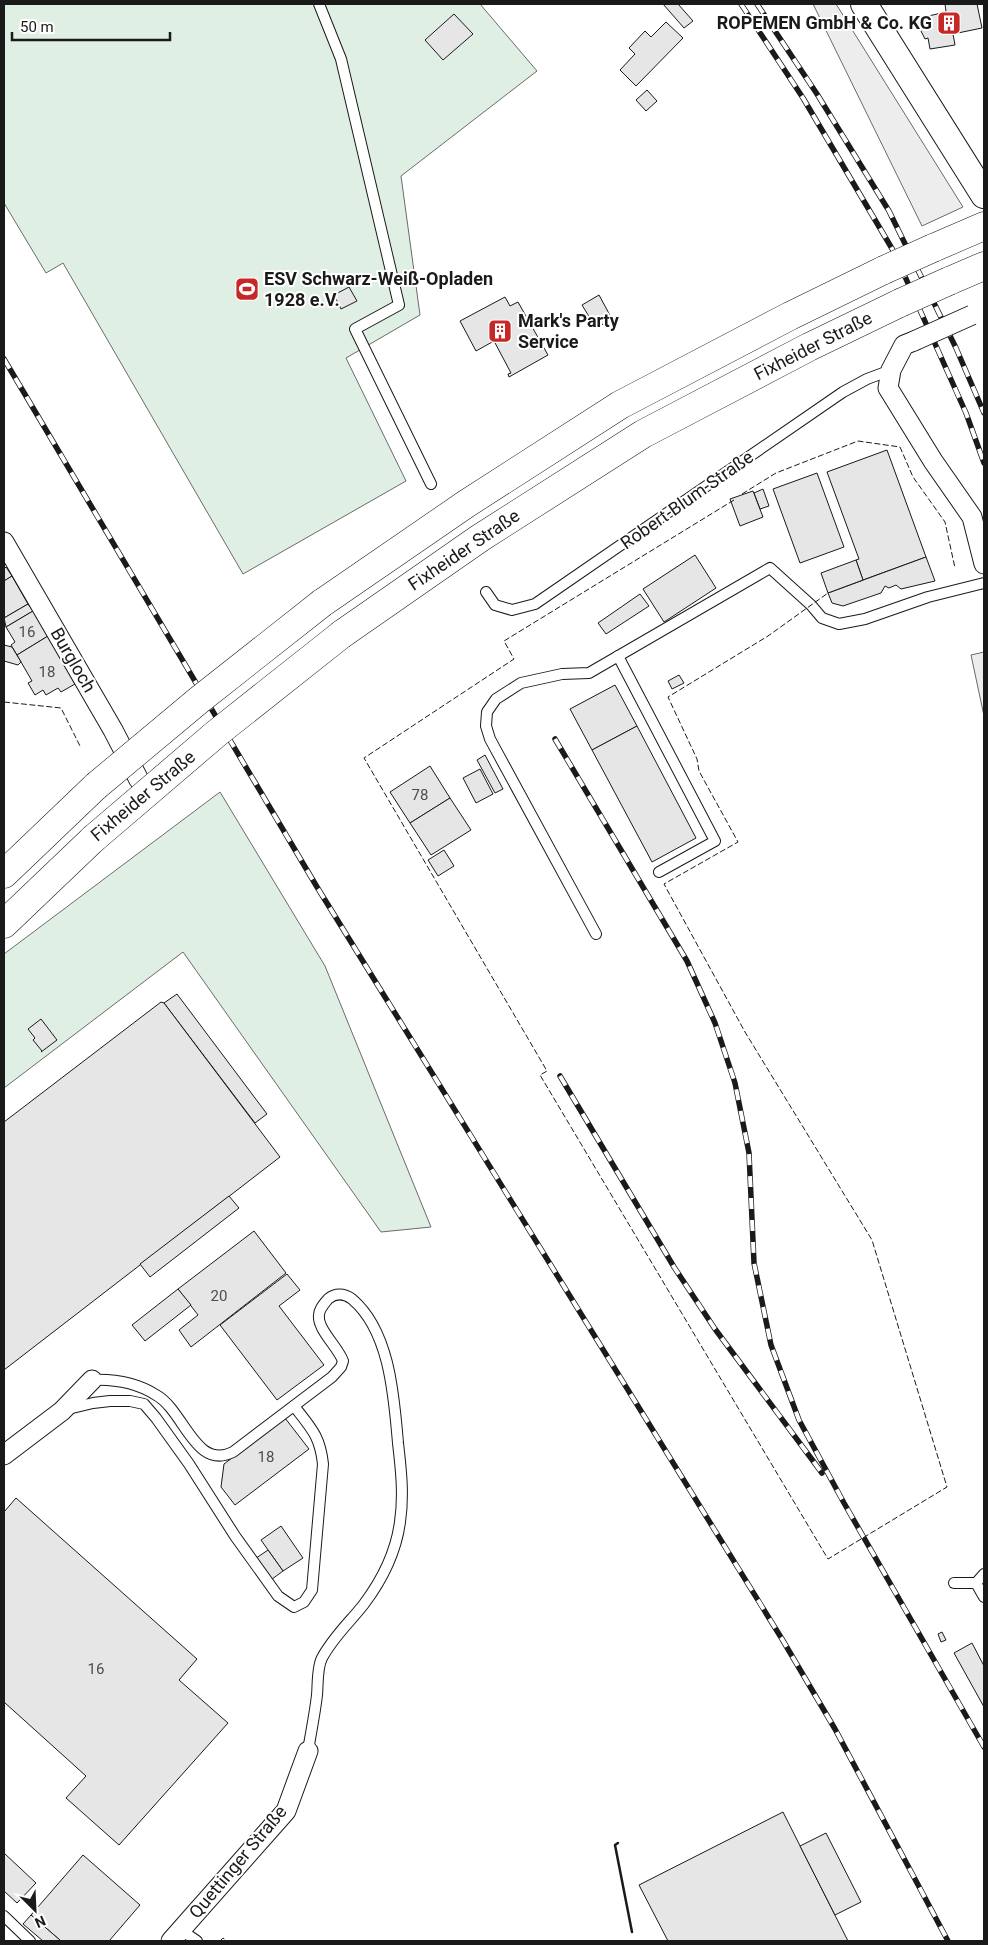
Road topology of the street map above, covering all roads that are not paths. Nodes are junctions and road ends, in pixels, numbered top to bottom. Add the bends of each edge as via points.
1 (319, 4) edge
2 (864, 4) edge
3 (984, 195) edge
4 (980, 228) edge
5 (984, 266) edge
6 (978, 314) edge
7 (890, 370) junction
8 (431, 484) dead end
9 (4, 542) edge
10 (984, 564) edge
11 (984, 583) edge
12 (486, 592) dead end
13 (618, 656) junction
14 (139, 780) dead end
15 (659, 872) dead end
16 (4, 874) edge
17 (4, 924) edge
18 (596, 934) dead end
19 (92, 1380) joint
20 (294, 1406) junction
21 (62, 1411) junction
22 (4, 1455) edge
23 (984, 1574) edge
24 (954, 1583) dead end
25 (976, 1583) junction
26 (984, 1597) edge
27 (308, 1751) joint
28 (4, 1916) edge
29 (176, 1936) edge
30 (30, 1941) edge
31 (197, 1941) edge

1 - 8 lane via 341,59 399,305 355,330
2 - 3 main road
4 - 16 highway, Fixheider Straße, bridge via 790,316 620,405 466,504 322,603 199,700 96,786
5 - 17 highway, Fixheider Straße, bridge via 809,347 643,434 480,538 342,634 217,733 93,839
6 - 7 street, bridge via 904,345
7 - 10 street via 888,388 932,462 972,517
7 - 12 lane, Robert-Blum-Straße via 843,392 535,604 512,610 495,606
9 - 14 street, Burgloch
11 - 13 lane via 928,596 839,624 822,618 770,568
13 - 15 lane via 715,840
13 - 18 lane via 589,673 562,674 522,683 496,699 487,712 486,726 495,748
19 - 20 lane via 109,1379 157,1395 198,1446 213,1456 233,1452
19 - 21 street
20 - 21 lane via 316,1434 323,1464 312,1590 304,1602 294,1607 278,1596 144,1404 110,1401
20 - 27 lane via 341,1367 343,1360 339,1351 318,1317 332,1296 349,1296 364,1312 377,1334 386,1359 394,1396 402,1488 400,1522 394,1549 382,1577 321,1660
21 - 22 street
23 - 25 lane
24 - 25 lane
25 - 26 lane
27 - 29 street, Quettinger Straße via 286,1811
28 - 30 lane
29 - 31 lane

